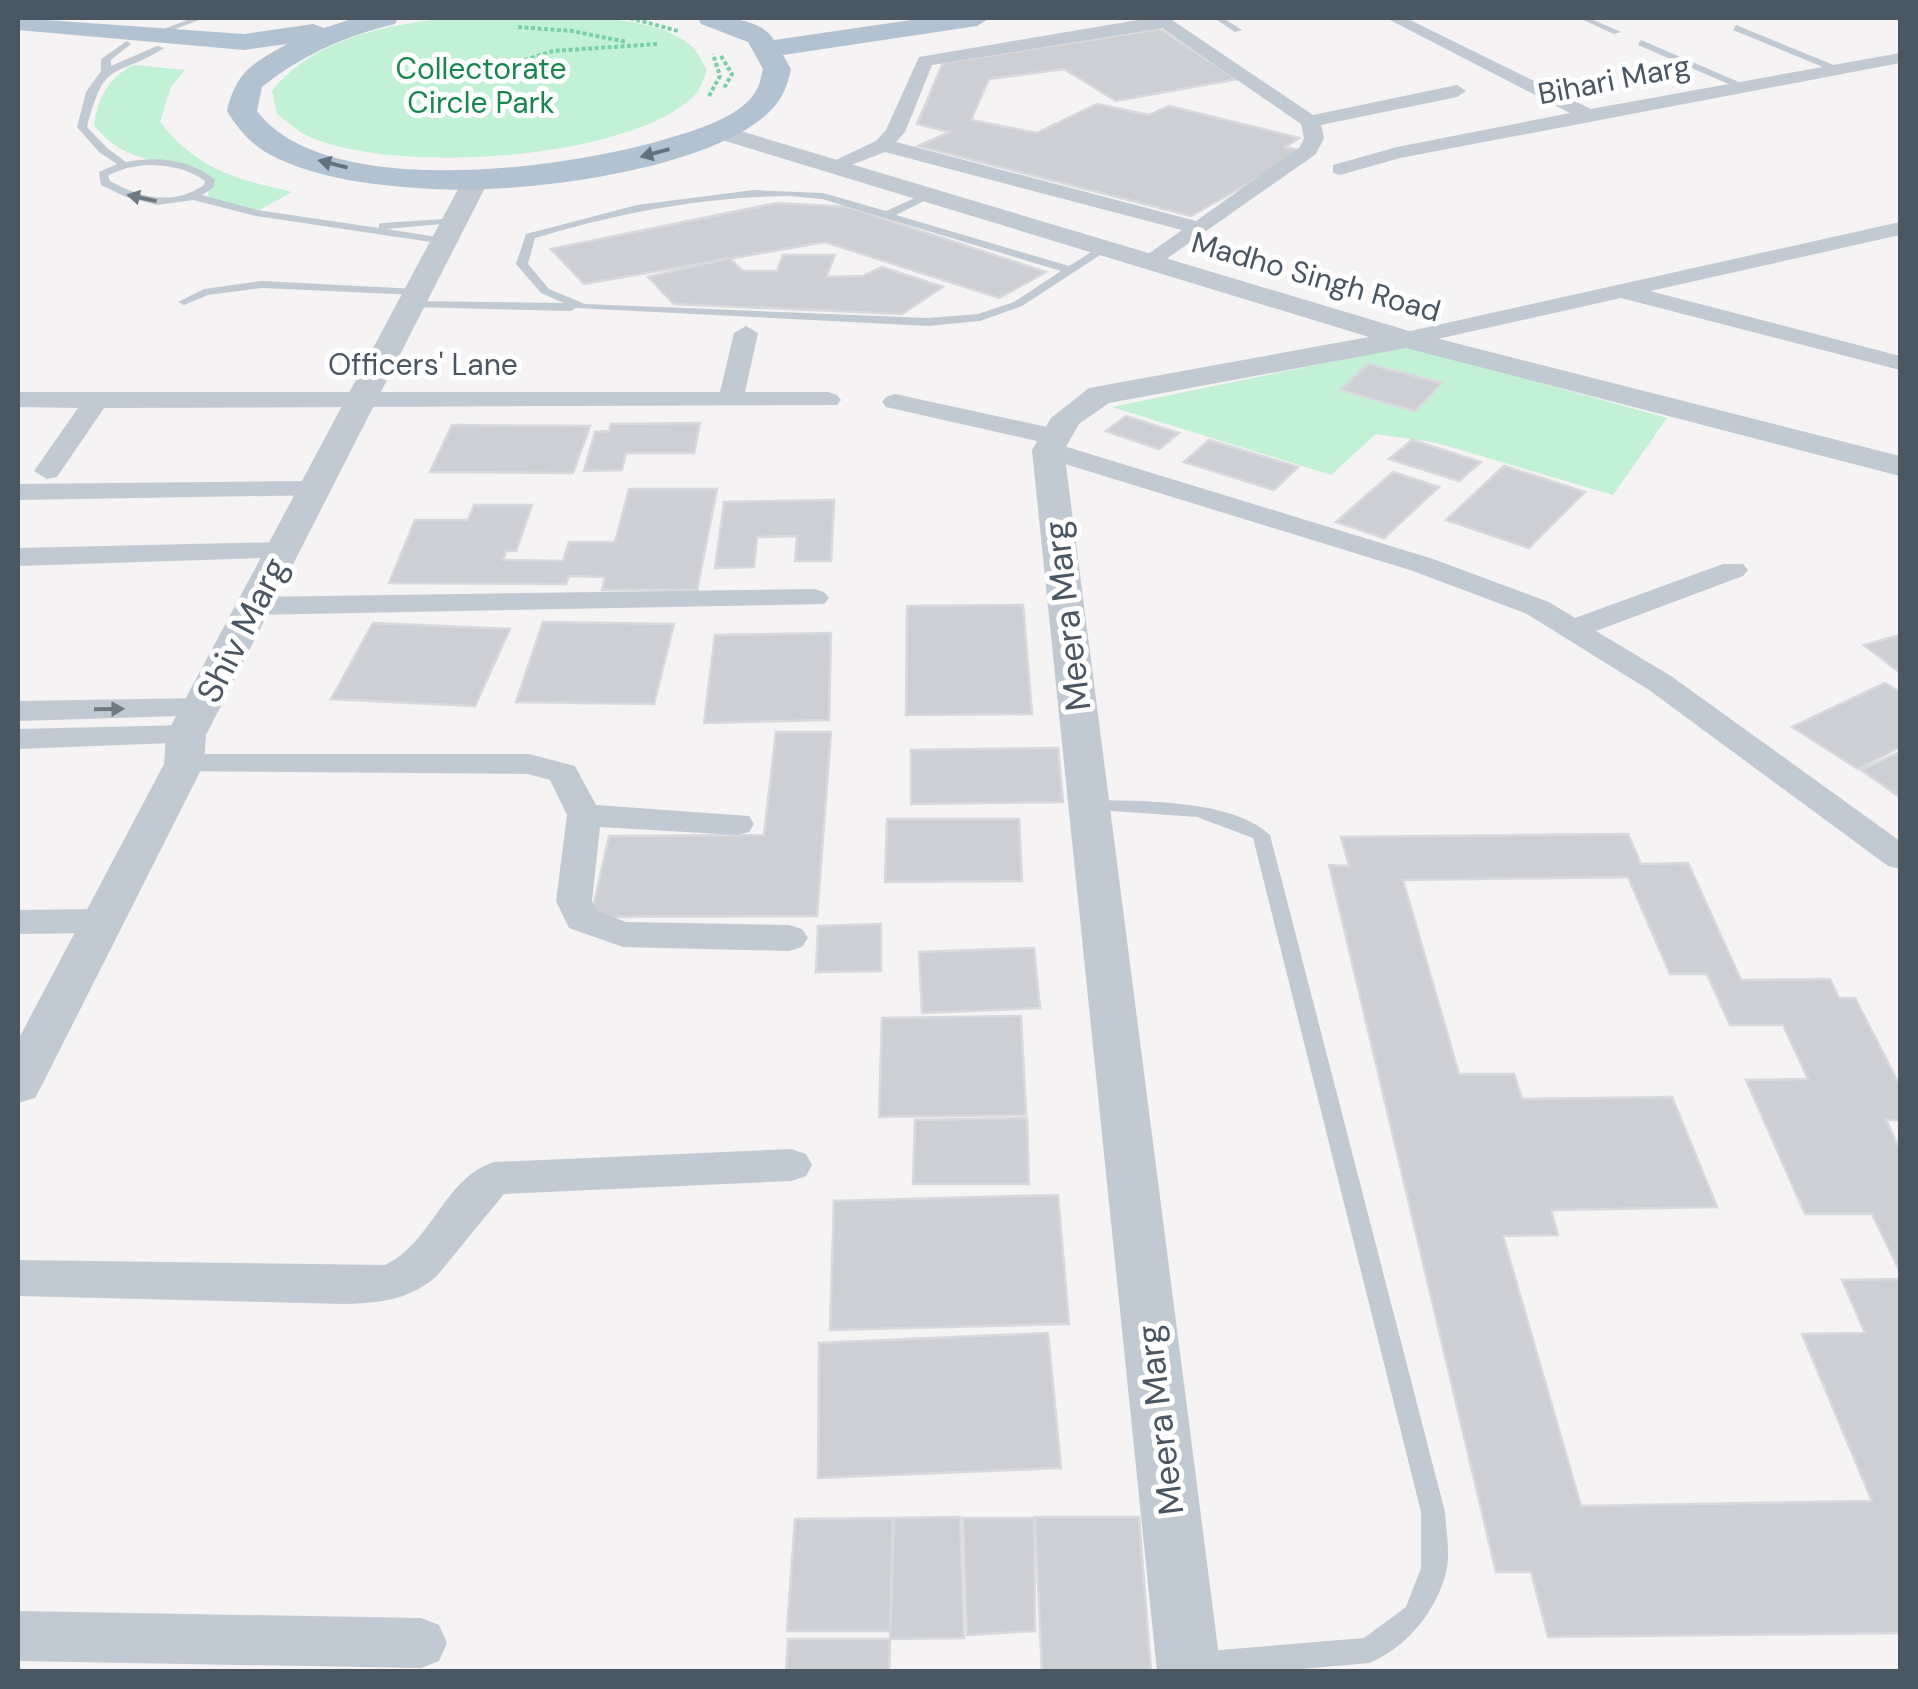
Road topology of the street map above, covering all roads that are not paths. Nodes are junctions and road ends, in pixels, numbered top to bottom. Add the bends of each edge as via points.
1 (200, 18) edge
2 (383, 18) edge
3 (978, 18) edge
4 (1218, 18) edge
5 (1394, 18) edge
6 (1582, 18) edge
7 (1161, 20) edge
8 (18, 22) edge
9 (902, 23) edge
10 (700, 26) edge
11 (1736, 28) dead end
12 (1238, 30) dead end
13 (1617, 32) dead end
14 (18, 34) edge
15 (145, 43) junction
16 (763, 43) junction
17 (1642, 44) dead end
18 (1900, 58) edge
19 (276, 59) junction
20 (925, 61) junction
21 (1838, 70) junction
22 (106, 71) junction
23 (1743, 87) junction
24 (1457, 91) dead end
25 (1589, 115) junction
26 (1310, 121) junction
27 (718, 131) junction
28 (883, 145) junction
29 (124, 164) junction
30 (833, 166) junction
31 (1340, 169) dead end
32 (476, 178) junction
33 (928, 195) junction
34 (192, 196) junction
35 (887, 215) junction
36 (373, 228) junction
37 (1198, 228) junction
38 (1900, 228) edge
39 (449, 230) junction
40 (1105, 248) junction
41 (1152, 262) junction
42 (1070, 270) junction
43 (1624, 292) junction
44 (414, 298) junction
45 (184, 302) dead end
46 (584, 307) junction
47 (746, 333) dead end
48 (1406, 339) junction
49 (1900, 363) edge
50 (362, 398) junction
51 (97, 399) junction
52 (731, 399) junction
53 (18, 400) edge
54 (828, 400) dead end
55 (895, 402) dead end
56 (1050, 443) junction
57 (1900, 466) edge
58 (47, 471) dead end
59 (315, 489) junction
60 (18, 492) edge
61 (282, 551) junction
62 (18, 557) edge
63 (1733, 570) dead end
64 (814, 598) dead end
65 (254, 606) junction
66 (1572, 629) junction
67 (18, 711) edge
68 (190, 736) junction
69 (18, 739) edge
70 (1089, 805) junction
71 (584, 816) junction
72 (737, 824) dead end
73 (1894, 846) edge
74 (100, 921) junction
75 (18, 922) edge
76 (789, 938) dead end
77 (18, 1085) edge
78 (790, 1164) dead end
79 (18, 1278) edge
80 (18, 1636) edge
81 (421, 1643) dead end
82 (1188, 1669) edge

1 - 15 lane
2 - 15 main road via 244,42
2 - 19 main road
3 - 9 main road
4 - 12 lane
5 - 25 street
6 - 13 lane
7 - 20 street
7 - 26 street
8 - 15 main road
9 - 16 main road
9 - 20 street
10 - 16 main road
11 - 21 lane
14 - 15 main road
15 - 19 main road
15 - 22 lane
15 - 22 lane via 106,59
16 - 27 main road via 777,69 770,92
17 - 23 lane
18 - 21 street, Bihari Marg
32 -> 19 main road via 382,173 284,150 254,130 242,111 248,84
20 - 28 street
21 - 23 street, Bihari Marg
22 - 29 lane via 90,92 82,127
23 - 25 street, Bihari Marg
24 - 26 street
25 - 31 street, Bihari Marg
26 - 37 street via 1309,150
27 - 30 street, Madho Singh Road
27 -> 32 main road via 596,167
28 - 30 street
28 - 37 street
29 - 34 lane via 144,160 204,175 209,186
34 -> 29 lane via 156,201 105,183 102,174
30 - 33 street, Madho Singh Road
32 - 39 street, Shiv Marg
33 - 35 lane
33 - 40 street, Madho Singh Road
34 - 36 lane via 256,213
35 - 42 lane
35 - 46 lane via 823,196 747,191 530,236 522,264 545,292
36 - 39 lane
36 - 39 lane
37 - 41 street
38 - 43 street
39 - 44 street, Shiv Marg
40 - 41 street, Madho Singh Road
40 - 42 lane
41 - 48 street, Madho Singh Road
42 - 46 lane via 1018,304 980,317 928,322
43 - 48 street
43 - 49 street
44 - 45 lane via 252,285 218,288
44 - 46 lane
44 - 50 street, Shiv Marg
47 - 52 street
48 - 56 street via 1100,396 1072,412
48 - 57 street, Madho Singh Road
50 - 51 street, Officers' Lane
50 - 52 street, Officers' Lane
50 - 59 street, Shiv Marg
51 - 53 street, Officers' Lane
51 - 58 street
52 - 54 street, Officers' Lane
55 - 56 street
56 - 66 street via 1423,564 1538,608
56 - 70 street, Meera Marg
59 - 60 street
59 - 61 street, Shiv Marg
61 - 62 street
61 - 65 street, Shiv Marg
63 - 66 street
64 - 65 street
65 - 68 street, Shiv Marg
66 - 73 street
67 -> 68 street
68 - 69 street
68 - 71 street via 529,764 563,773
68 - 74 street, Shiv Marg
70 - 82 street, Meera Marg
70 - 82 lane via 1192,807 1261,835 1433,1512 1434,1568 1415,1615 1370,1650
71 - 72 street
71 - 76 street via 574,900 582,919 623,934
74 - 75 street
74 - 77 street, Shiv Marg
78 - 79 street via 494,1178 472,1193 418,1268 393,1282
80 - 81 street

